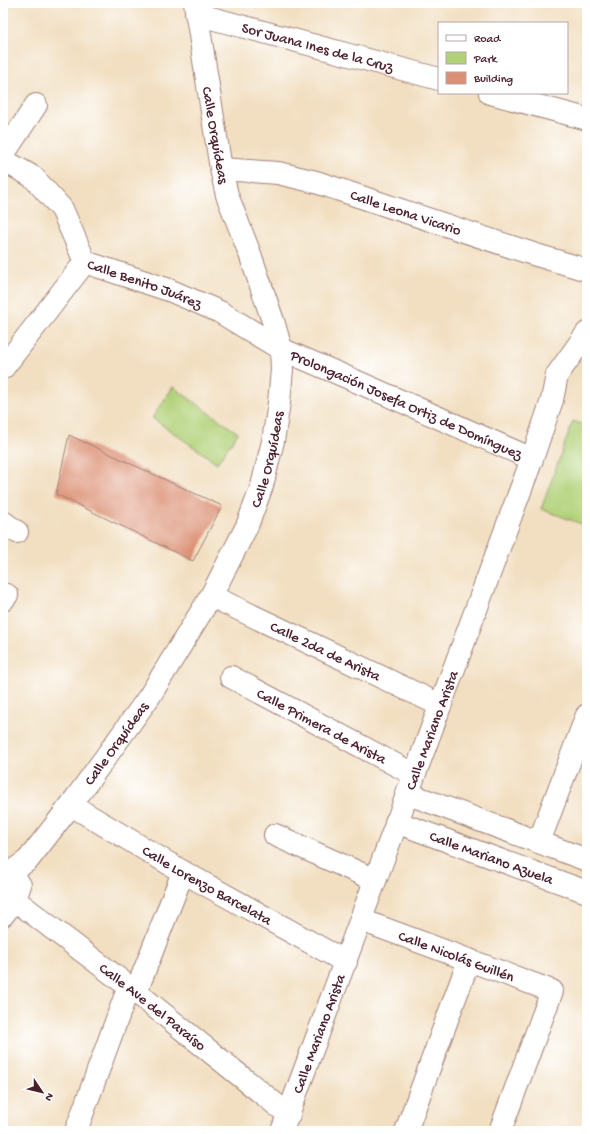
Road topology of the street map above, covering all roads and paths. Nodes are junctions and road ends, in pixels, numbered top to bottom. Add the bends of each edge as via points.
1 (196, 8) edge
2 (438, 79) edge
3 (494, 94) edge
4 (36, 105) dead end
5 (587, 119) edge
6 (3, 155) edge
7 (3, 160) edge
8 (221, 169) junction
9 (85, 262) junction
10 (587, 270) edge
11 (587, 333) edge
12 (281, 349) junction
13 (3, 368) edge
14 (532, 459) junction
15 (211, 596) junction
16 (231, 677) dead end
17 (440, 705) junction
18 (587, 715) edge
19 (410, 784) junction
20 (71, 805) junction
21 (396, 822) junction
22 (275, 834) dead end
23 (540, 842) junction
24 (28, 860) junction
25 (587, 860) edge
26 (184, 872) junction
27 (3, 878) edge
28 (375, 880) junction
29 (587, 892) edge
30 (7, 901) edge
31 (361, 920) junction
32 (469, 960) junction
33 (346, 962) junction
34 (132, 989) junction
35 (285, 1123) edge
36 (76, 1131) edge
37 (406, 1131) edge
38 (500, 1131) edge

1 - 2 street, Sor Juana Ines de la Cruz
1 - 8 street, Calle Orquídeas
3 - 5 street
4 - 6 street
7 - 9 street, Calle Benito Juárez via 33,177 62,209
8 - 10 street, Calle Leona Vicario via 278,173 316,182
8 - 12 street, Calle Orquídeas via 227,194
9 - 12 street, Calle Benito Juárez via 169,290 220,312
9 - 13 street
11 - 14 street, Calle Mariano Arista via 557,375 552,400
12 - 14 street, Prolongación Josefa Ortiz de Domínguez
12 - 15 street, Calle Orquídeas via 279,403 262,486 247,526
14 - 17 street, Calle Mariano Arista
15 - 17 street, Calle 2da de Arista
15 - 20 street, Calle Orquídeas via 149,697
16 - 19 street, Calle Primera de Arista
17 - 19 street, Calle Mariano Arista
18 - 23 street
19 - 21 street, Calle Mariano Arista
19 - 23 street, Calle Mariano Azuela
20 - 24 street, Calle Orquídeas
20 - 26 street, Calle Lorenzo Barcelata
21 - 28 street, Calle Mariano Arista
21 - 29 street, Calle Mariano Azuela
22 - 28 street
23 - 25 street, Calle Mariano Azuela
24 - 27 street, Calle Orquídeas
24 - 30 street, Calle Orquídeas
26 - 33 street, Calle Lorenzo Barcelata
26 - 34 street
28 - 31 street, Calle Mariano Arista
30 - 34 street, Calle Ave del Paraíso
31 - 32 street, Calle Nicolás Guillén
31 - 33 street, Calle Mariano Arista
32 - 37 street
32 - 38 street, Calle Nicolás Guillén via 552,992
33 - 35 street, Calle Mariano Arista
34 - 35 street, Calle Ave del Paraíso
34 - 36 street

